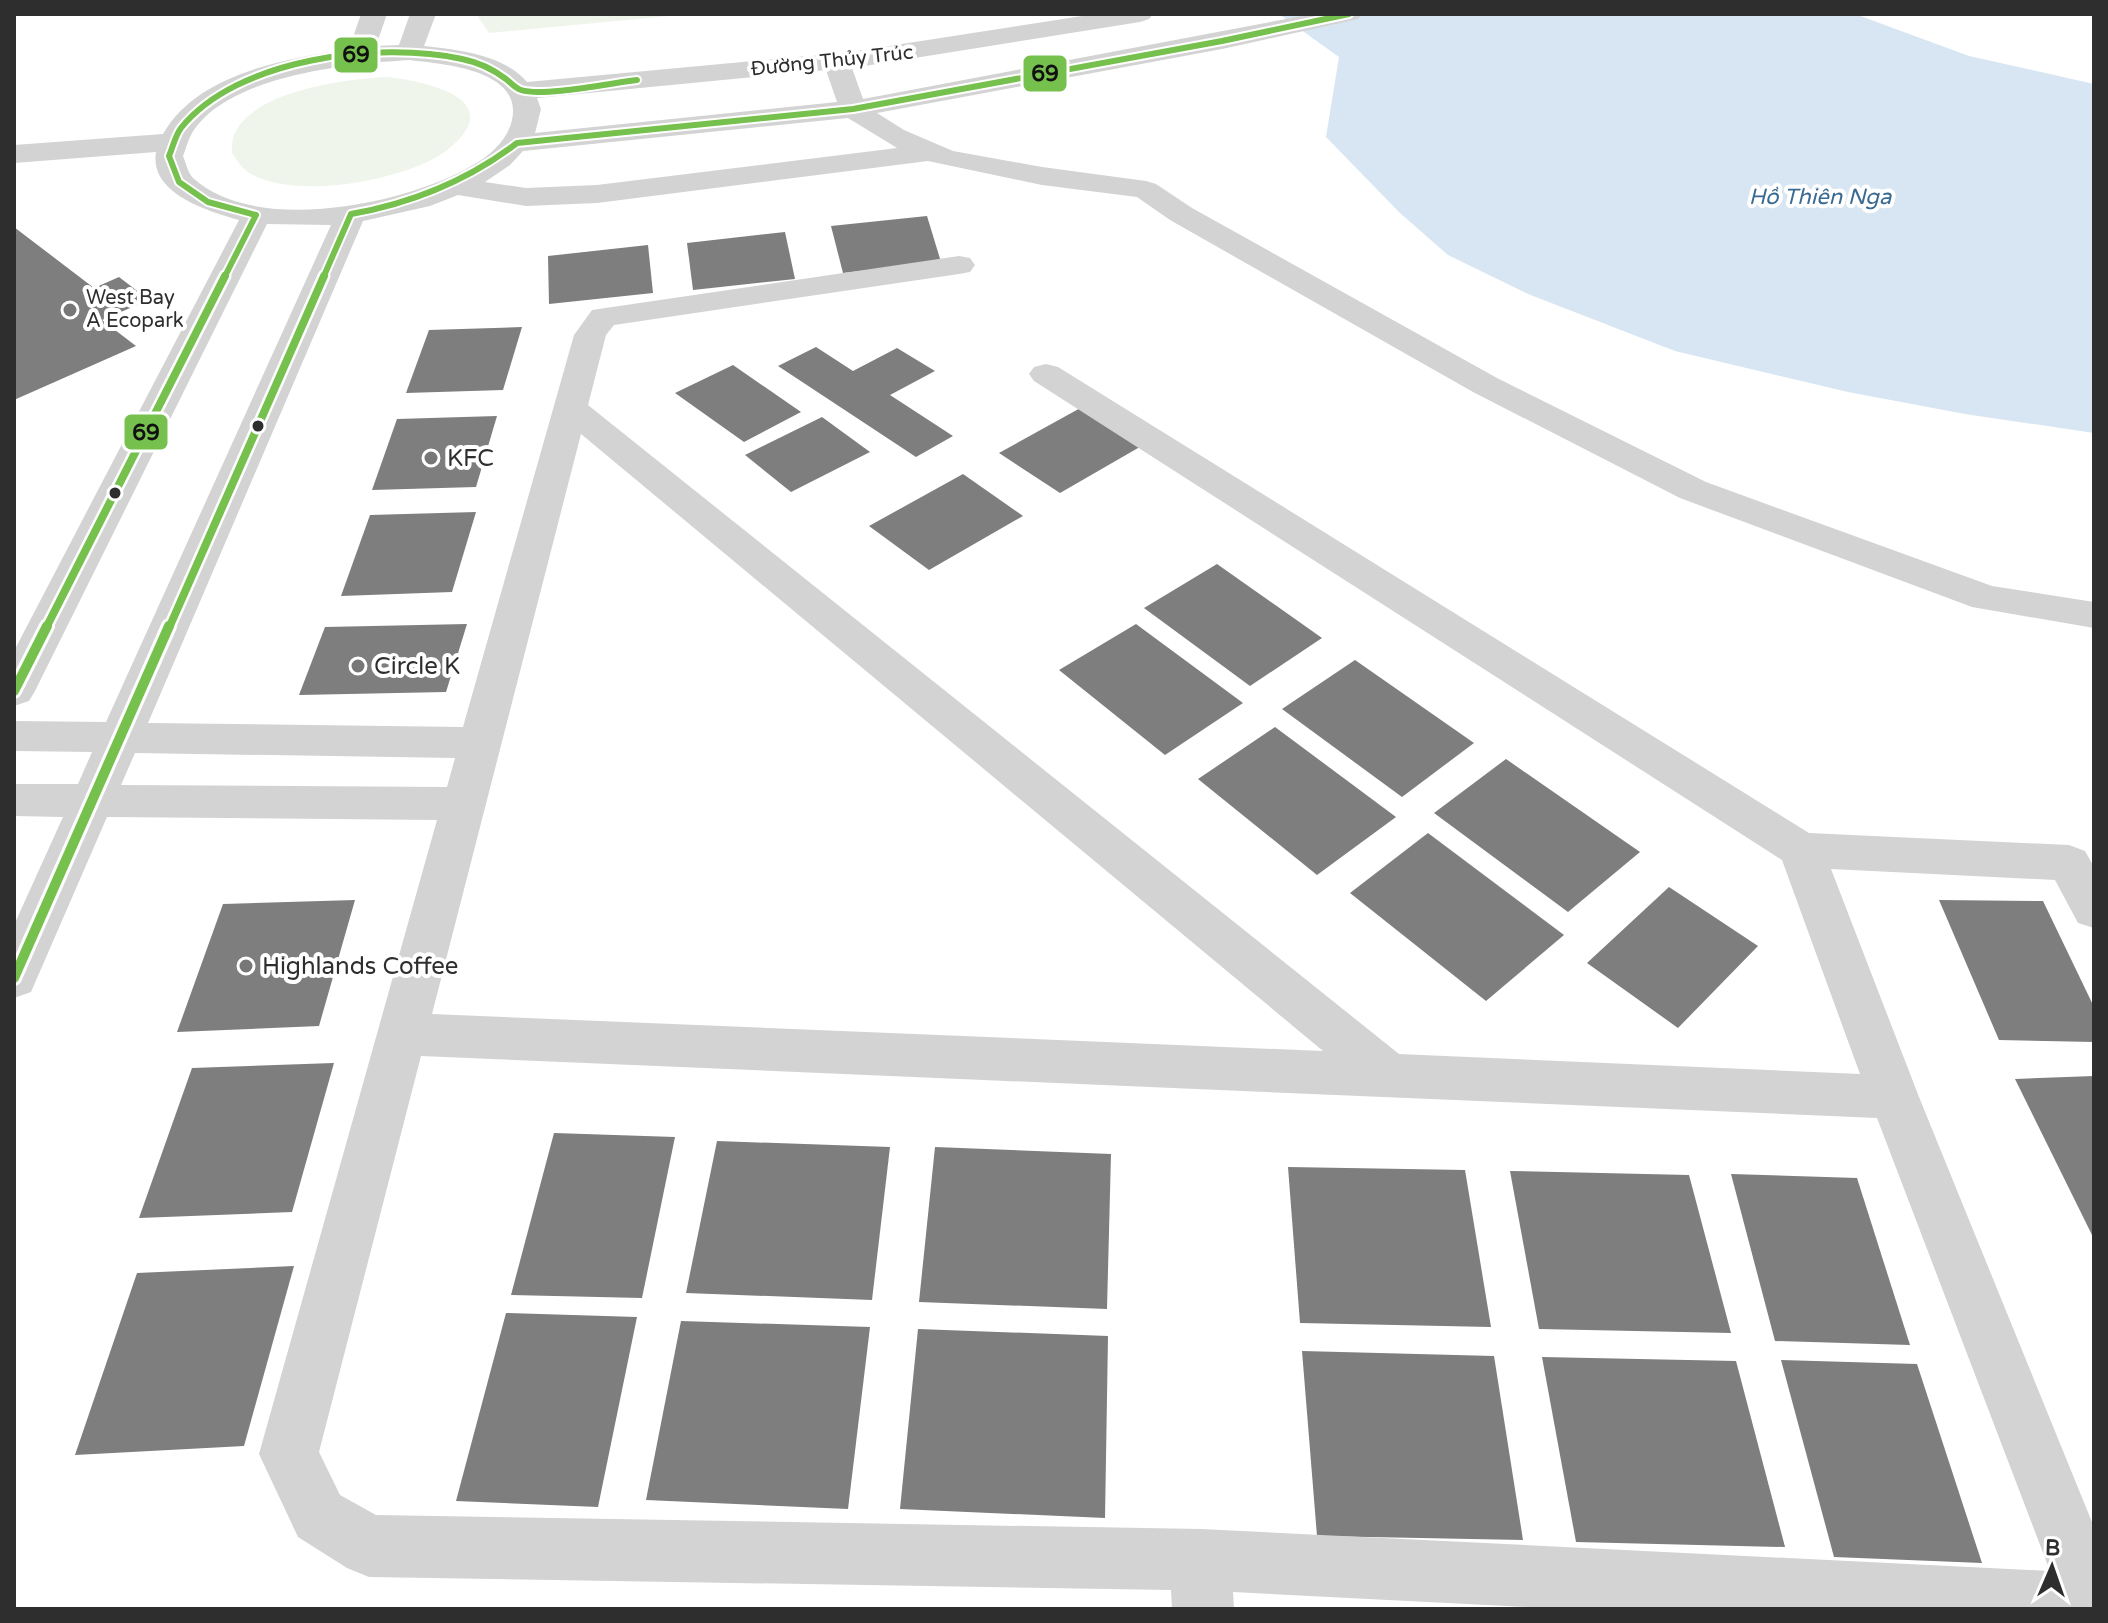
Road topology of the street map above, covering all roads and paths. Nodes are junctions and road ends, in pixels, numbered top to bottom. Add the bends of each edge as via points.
1 (374, 14) edge
2 (423, 14) edge
3 (1140, 14) edge
4 (1349, 14) edge
5 (409, 52) junction
6 (360, 54) junction
7 (836, 61) junction
8 (522, 91) junction
9 (853, 109) junction
10 (175, 142) junction
11 (517, 143) junction
12 (932, 152) junction
13 (14, 154) edge
14 (453, 186) junction
15 (351, 214) junction
16 (256, 215) junction
17 (959, 265) dead end
18 (1046, 374) dead end
19 (571, 408) junction
20 (2094, 615) edge
21 (14, 691) edge
22 (14, 736) edge
23 (119, 738) junction
24 (481, 743) junction
25 (14, 800) edge
26 (92, 800) junction
27 (465, 804) junction
28 (1801, 850) junction
29 (2094, 910) edge
30 (14, 978) edge
31 (404, 1034) junction
32 (1389, 1076) junction
33 (1894, 1097) junction
34 (1202, 1584) edge
35 (2094, 1604) edge

1 - 6 street
2 - 5 street
3 - 7 street, Đường Thủy Trúc
4 - 9 street, Đường Thủy Trúc
5 - 6 street
5 - 8 street via 458,58 497,71
6 - 10 street via 305,63 253,80 210,102 181,128
7 - 8 street, Đường Thủy Trúc
7 - 9 street
8 - 11 street via 529,116
9 - 11 street, Đường Thủy Trúc
9 - 12 street via 894,136
10 - 13 street
10 - 16 street via 169,156 179,182 208,202
11 - 14 street via 486,170
12 - 14 street via 597,194 526,197
12 - 20 street via 1042,176 1146,190 1485,385 1693,490 1986,598
14 - 15 street
15 - 16 street
15 - 23 street
16 - 21 street
17 - 19 street via 603,317 590,335
18 - 28 street
19 - 24 street
19 - 32 street
22 - 23 street
23 - 24 street
23 - 26 street
24 - 27 street
25 - 26 street
26 - 27 street
26 - 30 street
27 - 31 street
28 - 29 street via 2069,863
28 - 33 street
31 - 32 street
31 - 34 street via 289,1454 319,1516 369,1546
32 - 33 street
33 - 35 street
34 - 35 street

